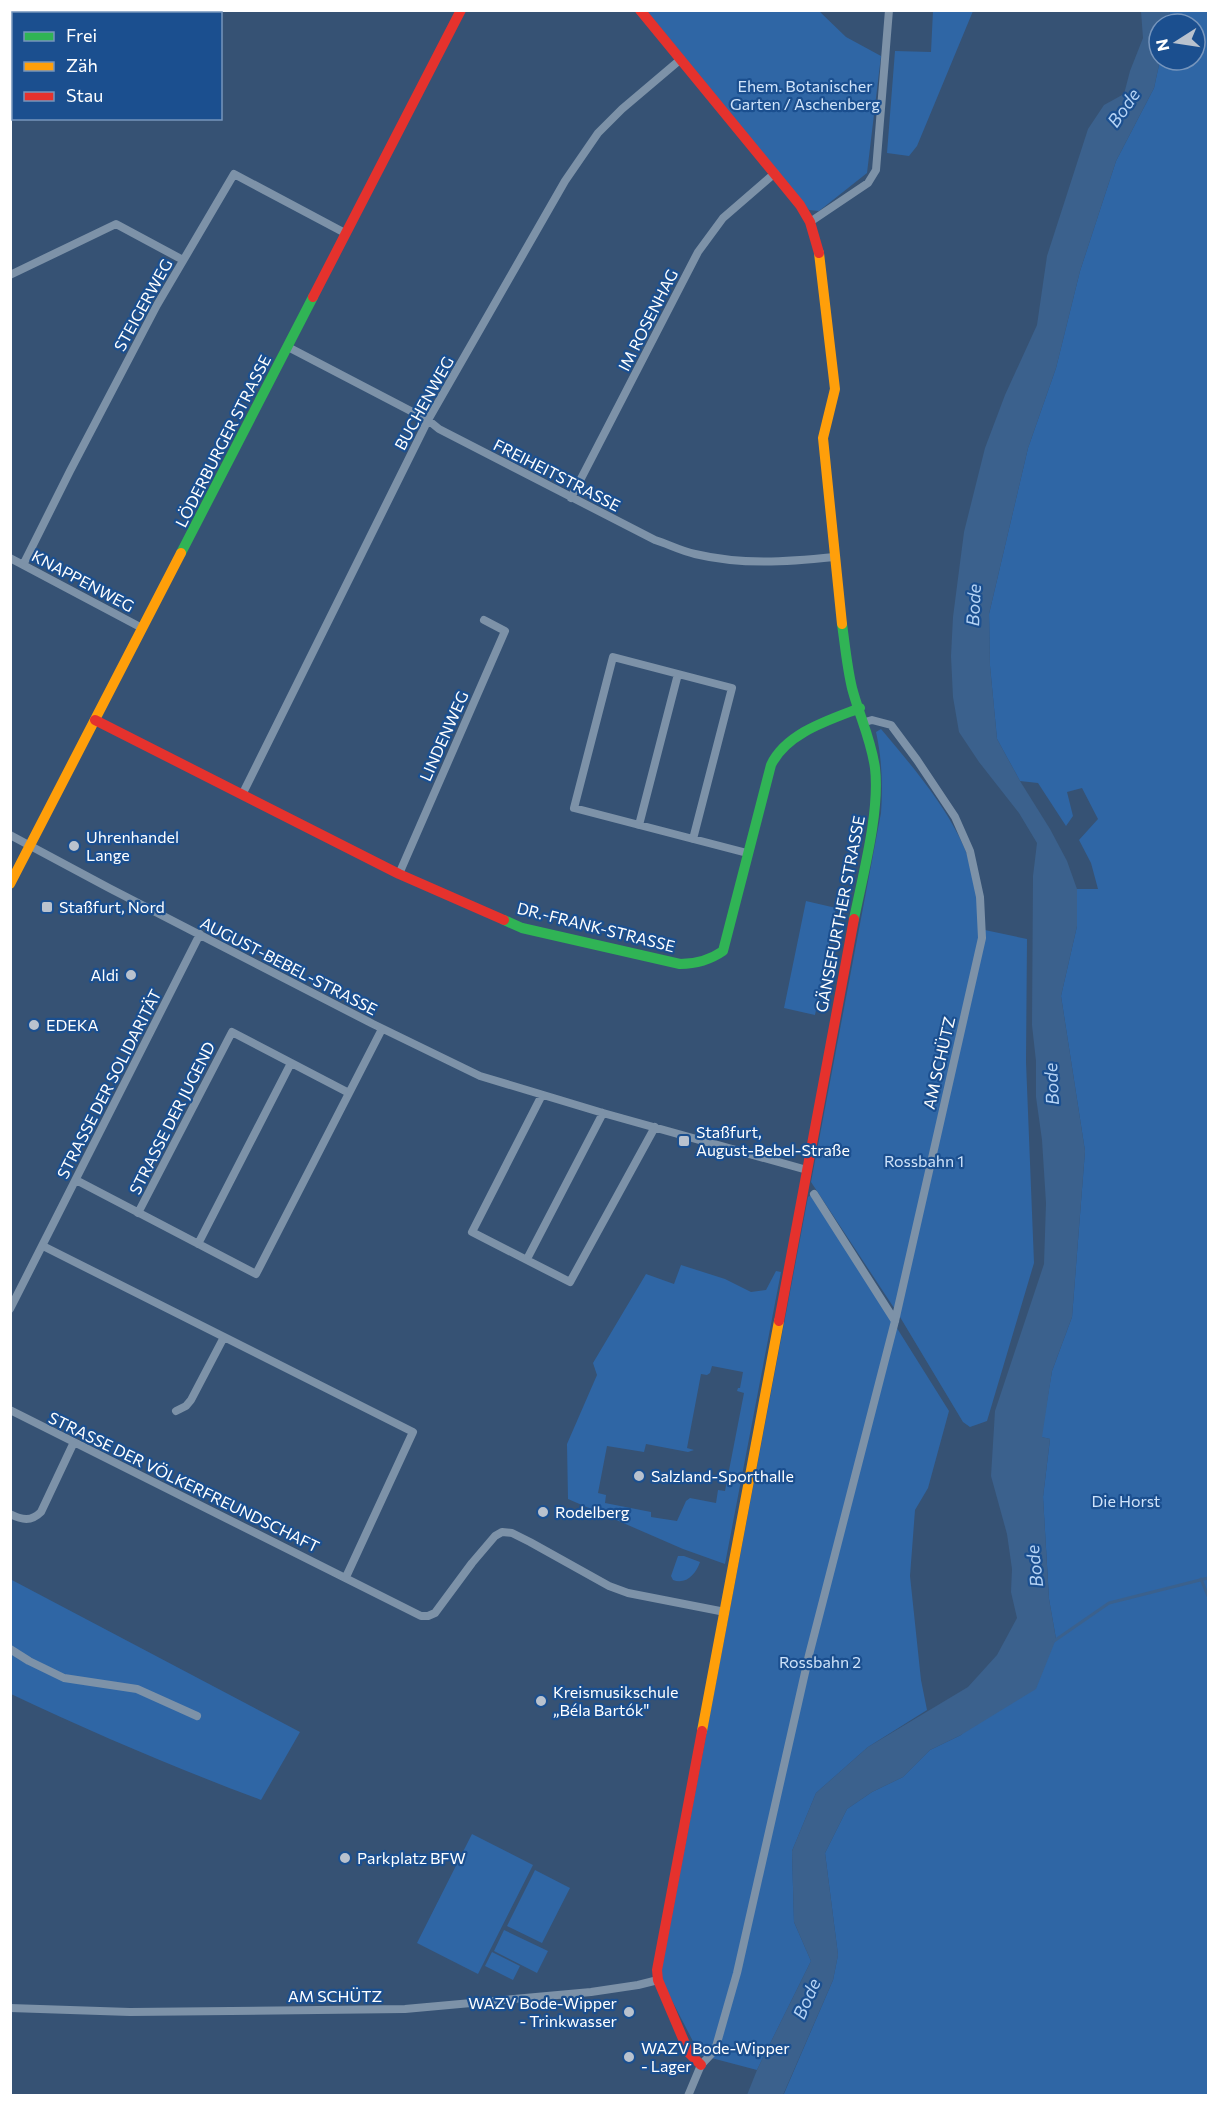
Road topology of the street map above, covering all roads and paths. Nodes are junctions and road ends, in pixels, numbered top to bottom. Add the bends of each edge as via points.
1 (461, 10) edge
2 (640, 10) edge
3 (889, 10) edge
4 (681, 59) junction
5 (775, 173) junction
6 (810, 222) junction
7 (345, 233) junction
8 (183, 261) junction
9 (10, 275) edge
10 (288, 347) junction
11 (428, 420) junction
12 (571, 498) junction
13 (834, 557) junction
14 (10, 558) edge
15 (23, 565) junction
16 (484, 620) dead end
17 (142, 628) junction
18 (678, 674) junction
19 (860, 708) junction
20 (95, 720) junction
21 (865, 722) junction
22 (242, 795) junction
23 (639, 825) junction
24 (10, 834) edge
25 (693, 839) junction
26 (31, 845) junction
27 (747, 853) junction
28 (399, 874) junction
29 (10, 884) edge
30 (200, 934) junction
31 (382, 1029) junction
32 (291, 1063) junction
33 (349, 1093) junction
34 (542, 1095) junction
35 (603, 1113) junction
36 (655, 1127) junction
37 (807, 1170) junction
38 (76, 1180) junction
39 (814, 1194) dead end
40 (138, 1213) junction
41 (198, 1244) junction
42 (43, 1246) junction
43 (527, 1259) junction
44 (10, 1309) edge
45 (895, 1321) junction
46 (224, 1337) junction
47 (10, 1410) edge
48 (176, 1411) dead end
49 (74, 1442) junction
50 (10, 1514) edge
51 (346, 1576) junction
52 (725, 1612) junction
53 (10, 1649) edge
54 (196, 1716) dead end
55 (658, 1980) junction
56 (10, 2008) edge
57 (701, 2065) junction
58 (688, 2096) edge

1 - 7 street, LÖDERBURGER STRASSE
2 - 4 street, GÄNSEFURTHER STRASSE
3 - 6 street via 876,170 868,183
4 - 5 street, GÄNSEFURTHER STRASSE
4 - 11 street, BUCHENWEG via 598,133 572,171
5 - 6 street, GÄNSEFURTHER STRASSE
5 - 12 street, IM ROSENHAG via 723,218 698,252
6 - 13 street, GÄNSEFURTHER STRASSE via 821,262 835,389 823,430
7 - 8 street, STEIGERWEG via 234,174
7 - 10 street, LÖDERBURGER STRASSE
8 - 9 street via 116,224
8 - 15 street, STEIGERWEG
10 - 11 street, FREIHEITSTRASSE
10 - 17 street, LÖDERBURGER STRASSE
11 - 12 street, FREIHEITSTRASSE
11 - 22 street, BUCHENWEG
12 - 13 street, FREIHEITSTRASSE via 655,540 693,554 741,561 789,562
13 - 19 street, GÄNSEFURTHER STRASSE via 848,668
14 - 15 street, KNAPPENWEG
15 - 17 street, KNAPPENWEG
16 - 28 street, LINDENWEG via 505,631
17 - 20 street, LÖDERBURGER STRASSE
18 - 23 street
18 - 23 street via 613,657 574,808
18 - 25 street via 732,688
19 - 21 street, GÄNSEFURTHER STRASSE
19 - 27 street, DR.-FRANK-STRASSE via 781,748 771,765
20 - 22 street, DR.-FRANK-STRASSE
20 - 26 street, LÖDERBURGER STRASSE
21 - 37 street, GÄNSEFURTHER STRASSE via 875,769 876,802
21 - 45 street, AM SCHÜTZ via 891,726 955,817 970,851 980,897 981,938
22 - 28 street, DR.-FRANK-STRASSE
23 - 25 street
24 - 26 street, AUGUST-BEBEL-STRASSE
25 - 27 street
26 - 29 street, LÖDERBURGER STRASSE
26 - 30 street, AUGUST-BEBEL-STRASSE
27 - 28 street, DR.-FRANK-STRASSE via 723,951 693,964 522,928
30 - 31 street, AUGUST-BEBEL-STRASSE
30 - 38 street, STRASSE DER SOLIDARITÄT
31 - 33 street, STRASSE DER JUGEND
31 - 34 street, AUGUST-BEBEL-STRASSE via 480,1076
32 - 33 street, STRASSE DER JUGEND
32 - 40 street, STRASSE DER JUGEND via 232,1032
32 - 41 street
33 - 41 street, STRASSE DER JUGEND via 256,1274
34 - 35 street, AUGUST-BEBEL-STRASSE
34 - 43 street via 472,1232
35 - 36 street, AUGUST-BEBEL-STRASSE
35 - 43 street
36 - 37 street, AUGUST-BEBEL-STRASSE
36 - 43 street via 570,1282
37 - 52 street, GÄNSEFURTHER STRASSE
38 - 40 street, STRASSE DER JUGEND
38 - 42 street, STRASSE DER SOLIDARITÄT
39 - 45 street
40 - 41 street, STRASSE DER JUGEND
42 - 44 street, STRASSE DER SOLIDARITÄT
42 - 46 street
45 - 57 street, AM SCHÜTZ via 809,1655 736,1973 715,2050
46 - 48 street via 191,1400
46 - 51 street via 413,1432
47 - 49 street, STRASSE DER VÖLKERFREUNDSCHAFT
49 - 50 street via 41,1512 27,1520
49 - 51 street, STRASSE DER VÖLKERFREUNDSCHAFT
51 - 52 street via 421,1616 428,1616 435,1614 487,1545 502,1532 512,1533 628,1593
52 - 55 street, GÄNSEFURTHER STRASSE
53 - 54 street via 64,1678 137,1689
55 - 56 street, AM SCHÜTZ via 591,1992 405,2009 130,2012
55 - 57 street via 689,2053
57 - 58 street, AM SCHÜTZ

